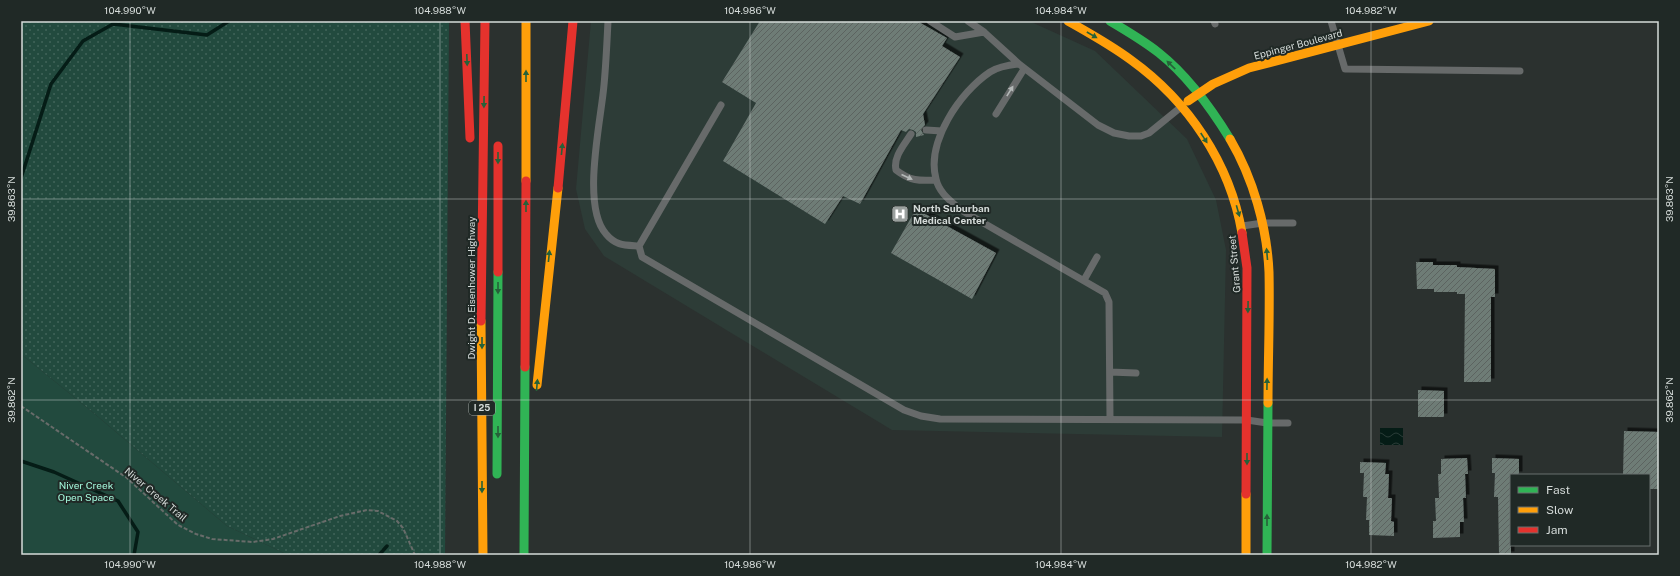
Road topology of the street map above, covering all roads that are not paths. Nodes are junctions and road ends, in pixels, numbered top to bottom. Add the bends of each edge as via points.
1 (465, 21) edge
2 (485, 21) edge
3 (526, 21) edge
4 (573, 21) edge
5 (608, 21) edge
6 (930, 21) edge
7 (968, 21) edge
8 (1068, 21) edge
9 (1110, 21) edge
10 (1331, 21) edge
11 (1428, 21) edge
12 (984, 32) junction
13 (1338, 44) junction
14 (1021, 66) junction
15 (1520, 71) dead end
16 (1198, 93) junction
17 (721, 105) dead end
18 (1181, 107) junction
19 (996, 114) dead end
20 (926, 130) dead end
21 (942, 130) junction
22 (911, 134) dead end
23 (498, 135) dead end
24 (470, 151) dead end
25 (936, 180) junction
26 (516, 203) dead end
27 (1293, 223) dead end
28 (1263, 224) junction
29 (1242, 226) junction
30 (474, 234) dead end
31 (639, 246) junction
32 (1097, 257) dead end
33 (481, 262) junction
34 (526, 273) junction
35 (1084, 280) junction
36 (1110, 372) junction
37 (1136, 373) dead end
38 (536, 391) dead end
39 (534, 414) dead end
40 (1110, 419) junction
41 (1247, 420) junction
42 (1267, 423) junction
43 (1288, 423) dead end
44 (497, 484) dead end
45 (524, 536) junction
46 (483, 555) edge
47 (524, 555) edge
48 (1246, 555) edge
49 (1267, 555) edge

1 -> 24 main road
2 -> 33 main road, Dwight D. Eisenhower Highway / I 25
34 -> 3 main road
38 -> 4 main road
5 - 31 lane via 594,172 596,214 606,234 618,245
6 - 12 lane via 955,37
7 - 12 lane
8 -> 18 main road, Grant Street via 1116,49 1164,88
16 -> 9 main road via 1162,56
10 - 13 lane
11 - 13 main road, Eppinger Boulevard
12 - 14 lane
13 - 15 lane via 1345,69
13 - 16 main road, Eppinger Boulevard via 1236,72
14 - 18 lane via 1098,126 1129,136 1149,133
19 -> 14 lane
14 - 21 lane via 1005,66 991,72 972,86
16 - 18 main road, Eppinger Boulevard
16 - 28 main road via 1240,155
17 - 31 lane
18 -> 29 main road, Grant Street via 1219,162
20 - 21 lane
21 - 25 lane via 935,152
22 -> 25 lane via 898,156 896,170 905,177 920,181
23 -> 44 main road
25 - 35 lane via 941,192 960,210
26 - 34 main road
27 - 28 lane
28 - 29 lane
42 -> 28 main road via 1269,271
29 -> 41 main road, Grant Street via 1248,290
30 - 33 main road
31 - 40 lane via 642,257 904,410 940,419
32 - 35 lane
33 -> 46 main road, Dwight D. Eisenhower Highway / I 25
34 - 45 main road
35 - 36 lane via 1105,293 1109,302
36 - 37 lane
36 - 40 lane
39 - 45 main road
40 - 41 lane
41 - 42 lane
41 -> 48 main road, Grant Street
42 - 43 lane
49 -> 42 main road
45 - 47 main road

